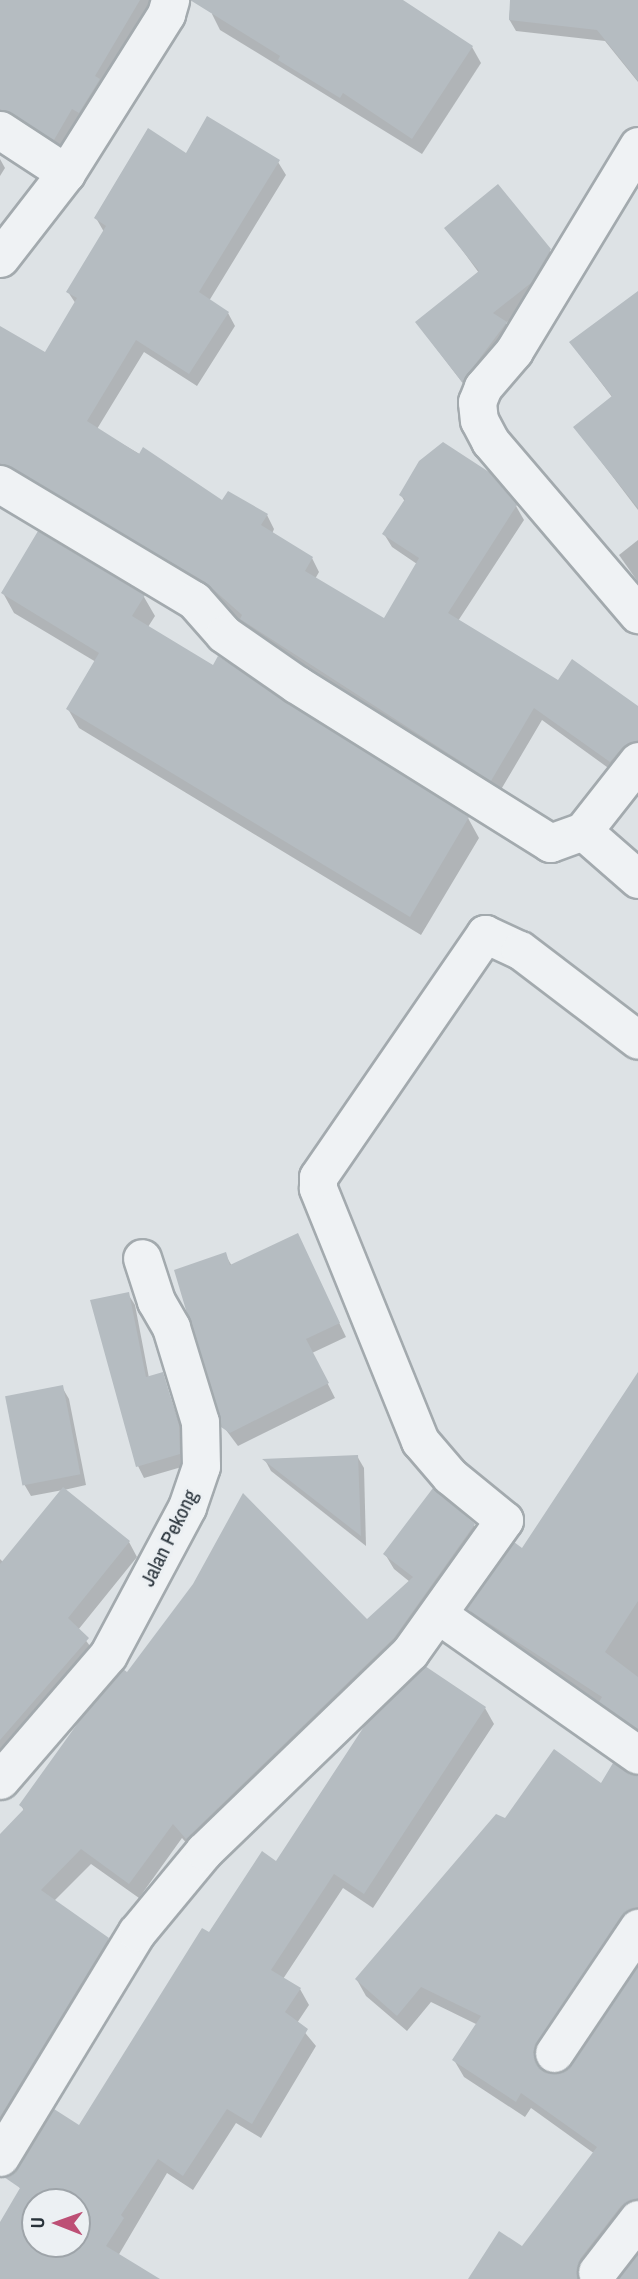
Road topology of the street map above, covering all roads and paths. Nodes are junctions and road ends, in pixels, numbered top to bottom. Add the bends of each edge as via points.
1 (170, 0) edge
2 (0, 130) edge
3 (638, 146) edge
4 (66, 173) junction
5 (0, 258) edge
6 (0, 484) edge
7 (638, 614) edge
8 (638, 761) edge
9 (583, 831) junction
10 (638, 879) edge
11 (638, 1040) edge
12 (142, 1258) dead end
13 (439, 1615) junction
14 (638, 1755) edge
15 (0, 1780) edge
16 (638, 1928) edge
17 (554, 2053) dead end
18 (0, 2157) edge
19 (638, 2219) edge
20 (597, 2272) dead end

1 - 4 street via 166,14
2 - 4 street
3 - 7 street via 514,351 483,387 477,402 479,420 490,441
4 - 5 street
6 - 9 street via 194,600 224,634 296,684 550,843
8 - 9 street
9 - 10 street
11 - 13 street via 520,950 485,934 318,1177 318,1188 420,1441 450,1476 504,1520
12 - 15 street, Jalan Pekong via 156,1301 171,1327 200,1422 201,1466 187,1507 108,1655
13 - 14 street
13 - 18 street via 411,1652 340,1724 204,1851 137,1932
16 - 17 street
19 - 20 street

